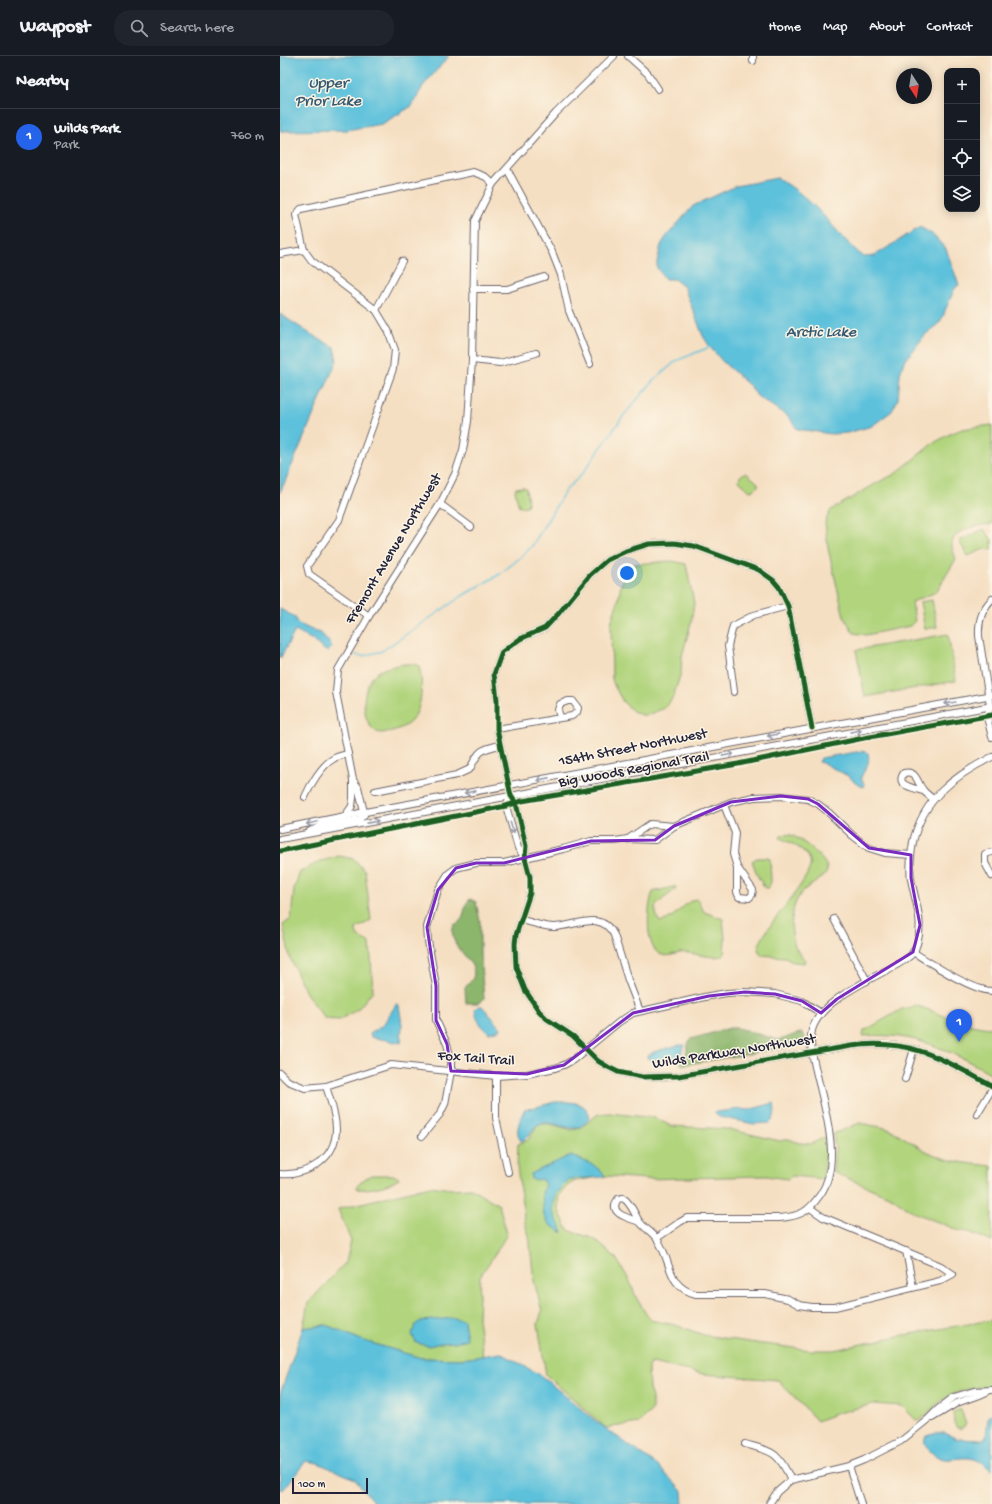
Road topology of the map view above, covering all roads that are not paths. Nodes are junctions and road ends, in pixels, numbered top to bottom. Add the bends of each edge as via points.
1 (614, 56) edge
2 (628, 56) edge
3 (658, 89) dead end
4 (507, 169) junction
5 (493, 184) junction
6 (304, 250) junction
7 (280, 254) edge
8 (402, 261) dead end
9 (544, 278) dead end
10 (473, 289) junction
11 (376, 310) junction
12 (536, 353) dead end
13 (472, 360) junction
14 (590, 364) dead end
15 (440, 504) junction
16 (471, 527) dead end
17 (992, 599) edge
18 (788, 606) junction
19 (369, 616) junction
20 (734, 692) dead end
21 (990, 696) edge
22 (991, 707) edge
23 (560, 717) dead end
24 (812, 728) junction
25 (497, 729) junction
26 (992, 737) edge
27 (500, 746) junction
28 (348, 754) junction
29 (992, 757) edge
30 (353, 780) junction
31 (509, 785) junction
32 (374, 791) dead end
33 (924, 791) dead end
34 (511, 796) junction
35 (305, 797) dead end
36 (933, 799) junction
37 (724, 805) junction
38 (364, 812) junction
39 (345, 816) junction
40 (674, 826) junction
41 (280, 829) edge
42 (293, 837) junction
43 (628, 839) junction
44 (280, 840) edge
45 (992, 852) edge
46 (911, 856) junction
47 (525, 858) junction
48 (738, 868) junction
49 (992, 876) edge
50 (834, 919) dead end
51 (520, 920) junction
52 (914, 952) junction
53 (867, 981) junction
54 (992, 990) edge
55 (640, 1011) junction
56 (821, 1013) junction
57 (914, 1049) junction
58 (586, 1050) junction
59 (812, 1053) junction
60 (451, 1071) junction
61 (280, 1073) edge
62 (496, 1076) junction
63 (905, 1079) dead end
64 (326, 1086) junction
65 (992, 1088) edge
66 (977, 1114) dead end
67 (422, 1136) dead end
68 (508, 1172) dead end
69 (280, 1174) edge
70 (810, 1208) junction
71 (640, 1222) junction
72 (657, 1238) junction
73 (906, 1251) junction
74 (913, 1287) junction
75 (991, 1391) edge
76 (745, 1444) dead end
77 (849, 1466) junction
78 (791, 1480) junction
79 (769, 1504) edge
80 (861, 1504) edge

1 - 4 street, Fremont Avenue Northwest via 556,113
2 - 3 street via 648,74
4 - 5 street, Fremont Avenue Northwest
4 - 14 street via 552,252 561,275 569,311
5 - 6 street via 486,177 473,172 301,209 296,215
5 - 10 street, Fremont Avenue Northwest via 475,221
6 - 7 street
6 - 11 street via 312,261
8 - 11 street
9 - 10 street via 507,289
10 - 13 street, Fremont Avenue Northwest
11 - 19 street via 388,330 395,350 393,369 339,520 307,566 309,574
12 - 13 street via 500,363
13 - 15 street, Fremont Avenue Northwest via 468,421 463,450
15 - 16 street
15 - 19 street, Fremont Avenue Northwest
17 - 21 street via 978,624
18 - 20 street via 754,615 733,626 728,646
18 - 24 street, Wilds Parkway Northwest
18 - 25 street, Wilds Parkway Northwest via 776,583 759,570 694,546 674,543 649,544 626,551 607,560 590,575 545,628 520,639 502,652 494,674
19 - 28 street, Fremont Avenue Northwest via 338,670 336,683
21 - 22 street
21 -> 24 street, 154th Street Northwest
22 - 26 street via 987,717
34 -> 22 street, 154th Street Northwest
23 - 25 street
24 -> 31 street, 154th Street Northwest
25 - 27 street, Wilds Parkway Northwest
27 - 31 street, Wilds Parkway Northwest
27 - 32 street via 486,748 477,755 470,769 457,775
28 - 30 street, Fremont Avenue Northwest
28 - 35 street via 332,759 321,770
29 - 36 street via 951,782
30 - 38 street, Fremont Avenue Northwest via 358,787
30 - 39 street, Fremont Avenue Northwest via 352,806
31 - 34 street, Wilds Parkway Northwest
31 -> 38 street, 154th Street Northwest
33 - 36 street
42 -> 34 street, 154th Street Northwest
34 - 47 street, Wilds Parkway Northwest via 516,802 526,846
34 -> 47 street, Wilds Parkway Northwest via 506,806 518,848
36 - 46 street via 917,828
37 - 40 street
37 - 46 street via 754,797 808,799 818,804 870,848
37 - 48 street via 735,833 733,854
38 - 39 street, 154th Street Northwest
38 - 42 street via 360,819 322,826
39 -> 41 street, 154th Street Northwest
40 - 43 street via 655,840
40 - 43 street via 650,824
42 - 44 street, 154th Street Northwest
43 - 47 street via 592,841
45 - 49 street via 985,854 984,858
46 - 52 street via 911,878 920,925
47 - 51 street, Wilds Parkway Northwest via 530,877 530,893
47 - 60 street via 504,863 466,864 448,874 438,890 426,933 436,986 436,1020 447,1044
48 - 48 street via 737,892 739,897 749,898 753,890
50 - 53 street
51 - 55 street via 555,927 594,920 606,925 614,935
51 - 58 street, Wilds Parkway Northwest via 515,955 516,967 524,990 538,1011 573,1036
52 - 53 street via 897,965
52 - 54 street via 969,984
53 - 56 street via 837,999
55 - 56 street, Fox Tail Trail via 709,996 760,992 802,1001
55 - 58 street, Fox Tail Trail via 626,1017
56 - 59 street via 812,1030
57 - 59 street, Wilds Parkway Northwest via 864,1044
57 - 63 street
57 - 65 street, Wilds Parkway Northwest via 934,1055
58 - 59 street, Wilds Parkway Northwest via 613,1070 657,1078
58 - 62 street, Fox Tail Trail via 555,1068 526,1074
59 - 70 street via 828,1123 830,1169 827,1183
60 - 62 street, Fox Tail Trail
60 - 64 street, Fox Tail Trail via 391,1065
60 - 67 street via 445,1104
61 - 64 street, Fox Tail Trail via 288,1081 305,1088
62 - 68 street via 496,1118
64 - 69 street via 336,1130 331,1147 321,1162 307,1171 290,1175
65 - 66 street
70 - 72 street via 793,1217 687,1218
70 - 73 street via 823,1217
71 - 71 street via 618,1214 614,1209 618,1199 628,1201
71 - 72 street
72 - 74 street via 673,1278 680,1288 696,1294 765,1294 788,1299 799,1305 824,1308
73 - 74 street
73 - 74 street via 953,1274 940,1281
75 - 77 street via 957,1403 927,1420 891,1447
76 - 78 street via 776,1455
77 - 78 street
77 - 80 street
78 - 79 street via 777,1492

